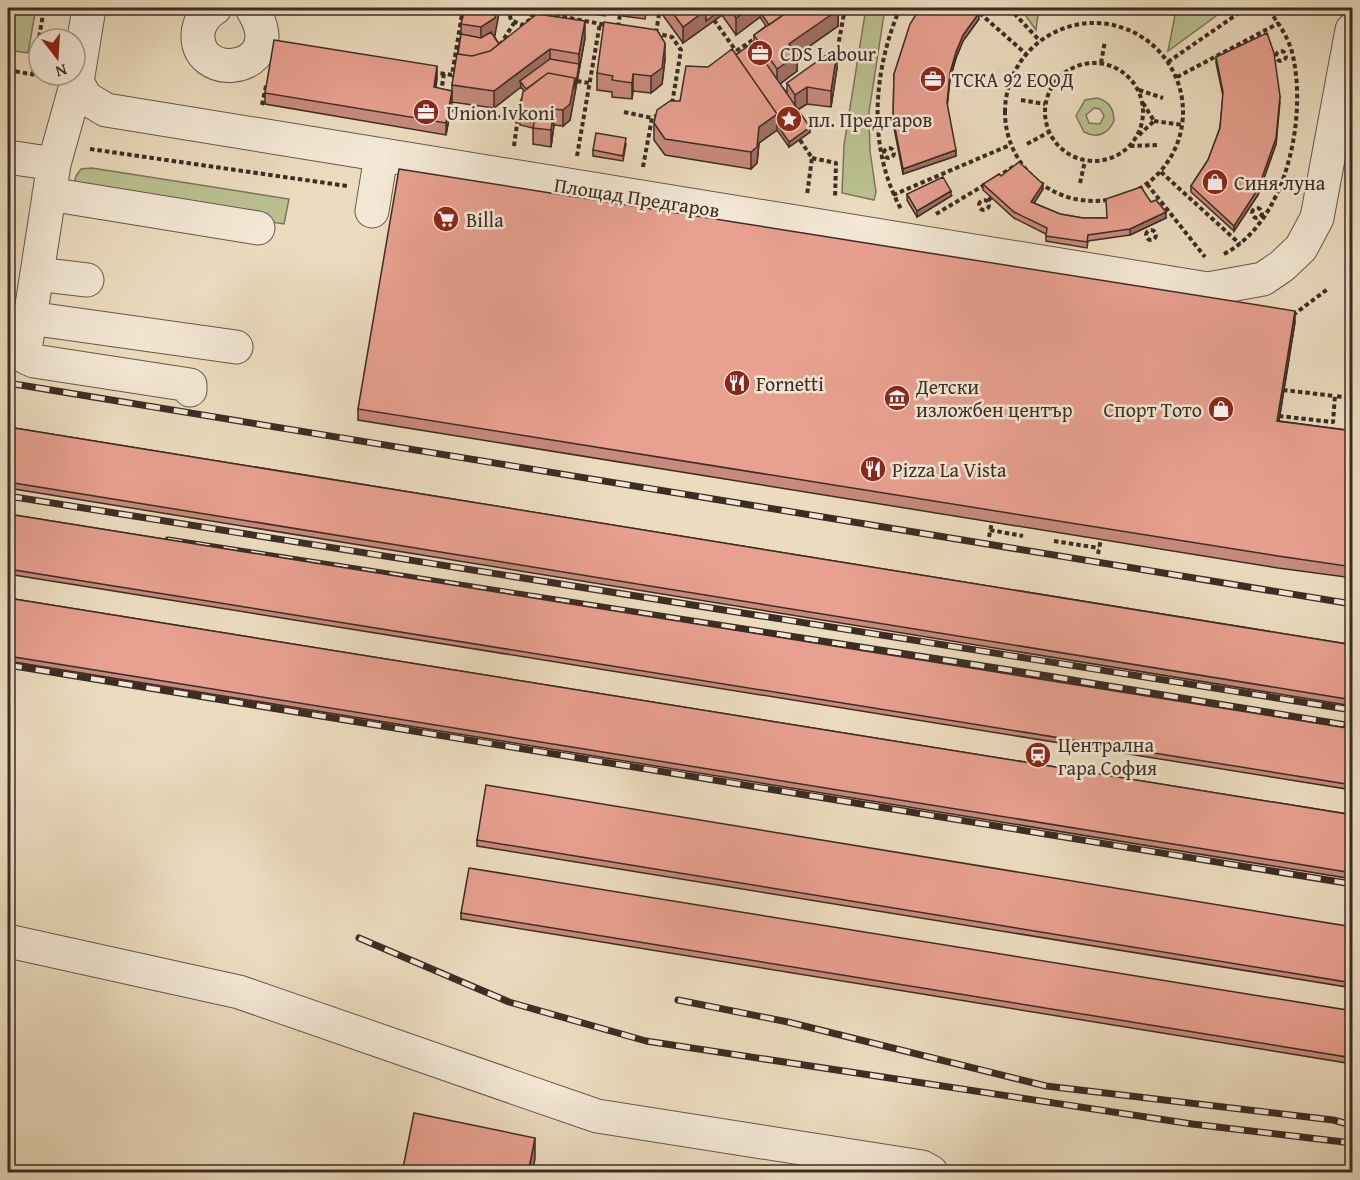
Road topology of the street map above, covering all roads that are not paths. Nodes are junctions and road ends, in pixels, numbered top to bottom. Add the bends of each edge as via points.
1 (88, 8) edge
2 (214, 8) edge
3 (252, 8) edge
4 (85, 27) edge
5 (1353, 30) edge
6 (76, 87) edge
7 (80, 87) edge
8 (381, 156) junction
9 (8, 157) edge
10 (54, 168) junction
11 (374, 200) road end
12 (258, 228) dead end
13 (37, 274) junction
14 (87, 280) dead end
15 (30, 318) junction
16 (236, 347) dead end
17 (190, 390) dead end
18 (8, 941) edge
19 (931, 1173) edge

1 - 4 lane
2 - 3 lane via 201,21 199,44 214,63 232,67 247,62 261,45 261,27
5 - 8 lane, Площад Предгаров via 1317,219 1300,248 1263,279 1204,276
6 - 10 lane
7 - 8 lane, Площад Предгаров via 86,98 106,110
8 - 11 lane
9 - 10 lane
10 - 12 lane
10 - 13 lane
13 - 14 lane
13 - 15 lane
15 - 16 lane
15 - 17 lane via 27,358 190,385
18 - 19 lane via 239,992 597,1116 922,1167

